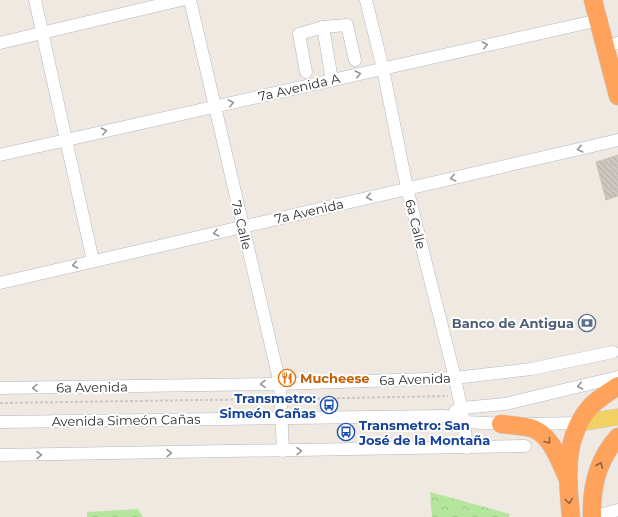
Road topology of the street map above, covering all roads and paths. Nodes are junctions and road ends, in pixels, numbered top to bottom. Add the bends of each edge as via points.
1 (35, 0) edge
2 (181, 0) edge
3 (190, 0) edge
4 (366, 0) edge
5 (593, 0) edge
6 (598, 20) junction
7 (323, 27) junction
8 (42, 32) junction
9 (0, 43) edge
10 (612, 45) edge
11 (355, 60) dead end
12 (382, 68) junction
13 (306, 72) dead end
14 (332, 80) junction
15 (618, 96) edge
16 (214, 106) junction
17 (66, 140) junction
18 (618, 140) edge
19 (0, 155) edge
20 (408, 188) junction
21 (243, 226) junction
22 (93, 261) junction
23 (0, 283) edge
24 (613, 352) dead end
25 (456, 378) junction
26 (618, 378) edge
27 (280, 384) junction
28 (618, 386) edge
29 (0, 388) edge
30 (459, 395) junction
31 (280, 399) junction
32 (0, 403) edge
33 (462, 408) junction
34 (445, 416) junction
35 (281, 417) junction
36 (618, 417) edge
37 (0, 422) edge
38 (464, 422) junction
39 (580, 422) junction
40 (500, 424) junction
41 (519, 426) junction
42 (618, 437) edge
43 (467, 448) junction
44 (283, 451) junction
45 (0, 455) edge
46 (568, 480) junction
47 (618, 510) edge
48 (571, 517) edge
49 (592, 517) edge

1 - 8 street
2 - 8 street
3 - 16 street, 7a Calle
4 - 12 street, 6a Calle
5 - 6 highway
6 - 10 highway
12 -> 6 street, 7a Avenida A
7 - 11 street via 347,25
7 - 13 street via 299,34
7 - 14 street
8 - 9 street
8 - 17 street
10 - 15 highway
14 -> 12 street, 7a Avenida A
12 - 20 street, 6a Calle
16 -> 14 street, 7a Avenida A
17 -> 16 street, 7a Avenida A
16 - 21 street, 7a Calle
17 - 19 street, 7a Avenida A
17 - 22 street
18 -> 20 street, 7a Avenida
20 -> 21 street, 7a Avenida
20 - 25 street, 6a Calle
21 -> 22 street, 7a Avenida
21 - 27 street, 7a Calle
22 -> 23 street, 7a Avenida
24 - 25 street, 6a Avenida via 531,369
25 - 27 street, 6a Avenida
25 - 30 street, 6a Calle
26 -> 33 street, Avenida Simeón Cañas via 505,404
27 -> 29 street, 6a Avenida
27 - 31 street, 7a Calle
28 - 39 highway via 595,403
30 - 31 path
30 - 33 street, 6a Calle
31 - 32 path
31 - 35 street, 7a Calle
33 - 34 street, Avenida Simeón Cañas
33 - 38 street, 6a Calle
34 - 35 street, Avenida Simeón Cañas
34 - 38 street, Avenida Simeón Cañas
35 - 37 street, Avenida Simeón Cañas
35 - 44 street, 7a Calle
36 - 39 main road
38 - 40 street, Avenida Simeón Cañas
38 - 43 street, 6a Calle
39 - 40 street, Avenida Simeón Cañas
39 - 46 highway via 569,453
40 - 41 highway
41 - 43 street via 523,446
41 -> 46 highway via 535,430 547,439
49 -> 42 highway via 596,474 604,455
44 -> 43 street
45 -> 44 street
46 -> 48 highway
47 - 49 street

